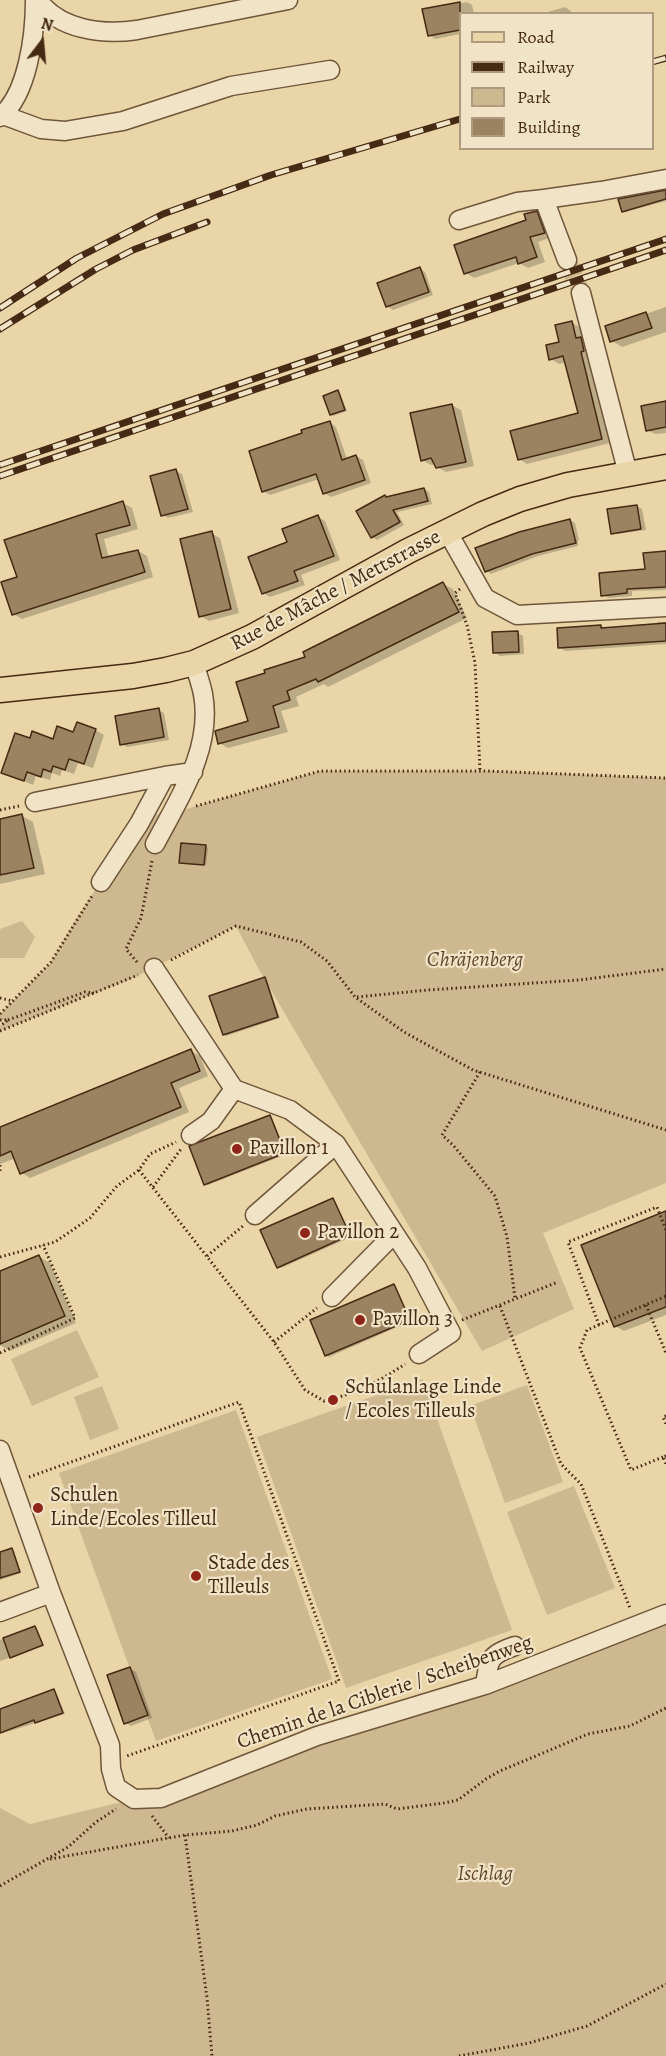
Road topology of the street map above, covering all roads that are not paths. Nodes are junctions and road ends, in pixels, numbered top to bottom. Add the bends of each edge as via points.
1 (36, 0) edge
2 (288, 0) edge
3 (330, 70) dead end
4 (2, 116) edge
5 (666, 179) edge
6 (544, 198) junction
7 (459, 220) dead end
8 (567, 260) tunnel mouth
9 (581, 293) tunnel mouth
10 (666, 467) edge
11 (628, 474) junction
12 (447, 531) junction
13 (666, 607) edge
14 (194, 663) junction
15 (3, 685) edge
16 (194, 772) junction
17 (165, 776) junction
18 (82, 786) dead end
19 (35, 802) dead end
20 (155, 844) road end
21 (101, 882) road end
22 (149, 970) road end
23 (234, 1089) junction
24 (191, 1135) road end
25 (336, 1144) junction
26 (255, 1215) dead end
27 (394, 1234) junction
28 (332, 1297) dead end
29 (419, 1354) road end
30 (2, 1460) edge
31 (51, 1593) junction
32 (0, 1612) edge
33 (666, 1614) edge
34 (515, 1646) dead end
35 (485, 1685) junction

1 - 2 street via 63,20 111,32
1 - 4 street via 26,66 16,96
3 - 4 street via 231,86 123,121 64,131 41,129
5 - 6 street
6 - 7 street
6 - 8 street
9 - 11 street
10 - 11 main road, Rue de Mâche / Mettstrasse
11 - 12 main road, Rue de Mâche / Mettstrasse via 520,499
12 - 13 street via 485,598 517,615
12 - 14 main road, Rue de Mâche / Mettstrasse via 249,639
14 - 15 main road, Rue de Mâche / Mettstrasse via 132,676
14 - 16 street via 203,695 204,720
16 - 17 street
16 - 20 street
17 - 18 street
17 - 19 street
17 - 21 street
22 - 23 street
23 - 24 street via 211,1121
23 - 25 street via 291,1110
25 - 26 street
25 - 27 street
27 - 28 street
27 - 29 street via 451,1333
30 - 31 street
31 - 32 street
31 - 35 street, Chemin de la Ciblerie / Scheibenweg via 110,1745 116,1787 134,1798 161,1798 317,1736
33 - 35 street, Chemin de la Ciblerie / Scheibenweg
34 - 35 street via 491,1657

